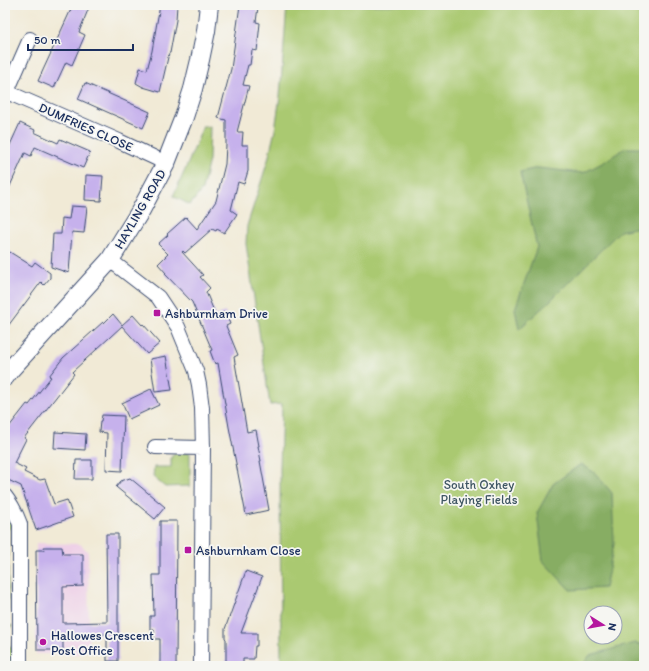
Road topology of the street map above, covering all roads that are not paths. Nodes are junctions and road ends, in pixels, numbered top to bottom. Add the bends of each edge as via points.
1 (209, 5) edge
2 (30, 39) dead end
3 (6, 94) edge
4 (166, 163) junction
5 (110, 260) junction
6 (7, 371) edge
7 (155, 447) dead end
8 (203, 448) junction
9 (5, 496) edge
10 (20, 666) edge
11 (201, 666) edge

1 - 4 street, HAYLING ROAD via 193,89
2 - 3 street, DUMFRIES CLOSE
3 - 4 street, DUMFRIES CLOSE
4 - 5 street, HAYLING ROAD
5 - 6 street, HAYLING ROAD
5 - 8 street via 158,297 178,327 199,385
7 - 8 street
8 - 11 street
9 - 10 street via 20,524

